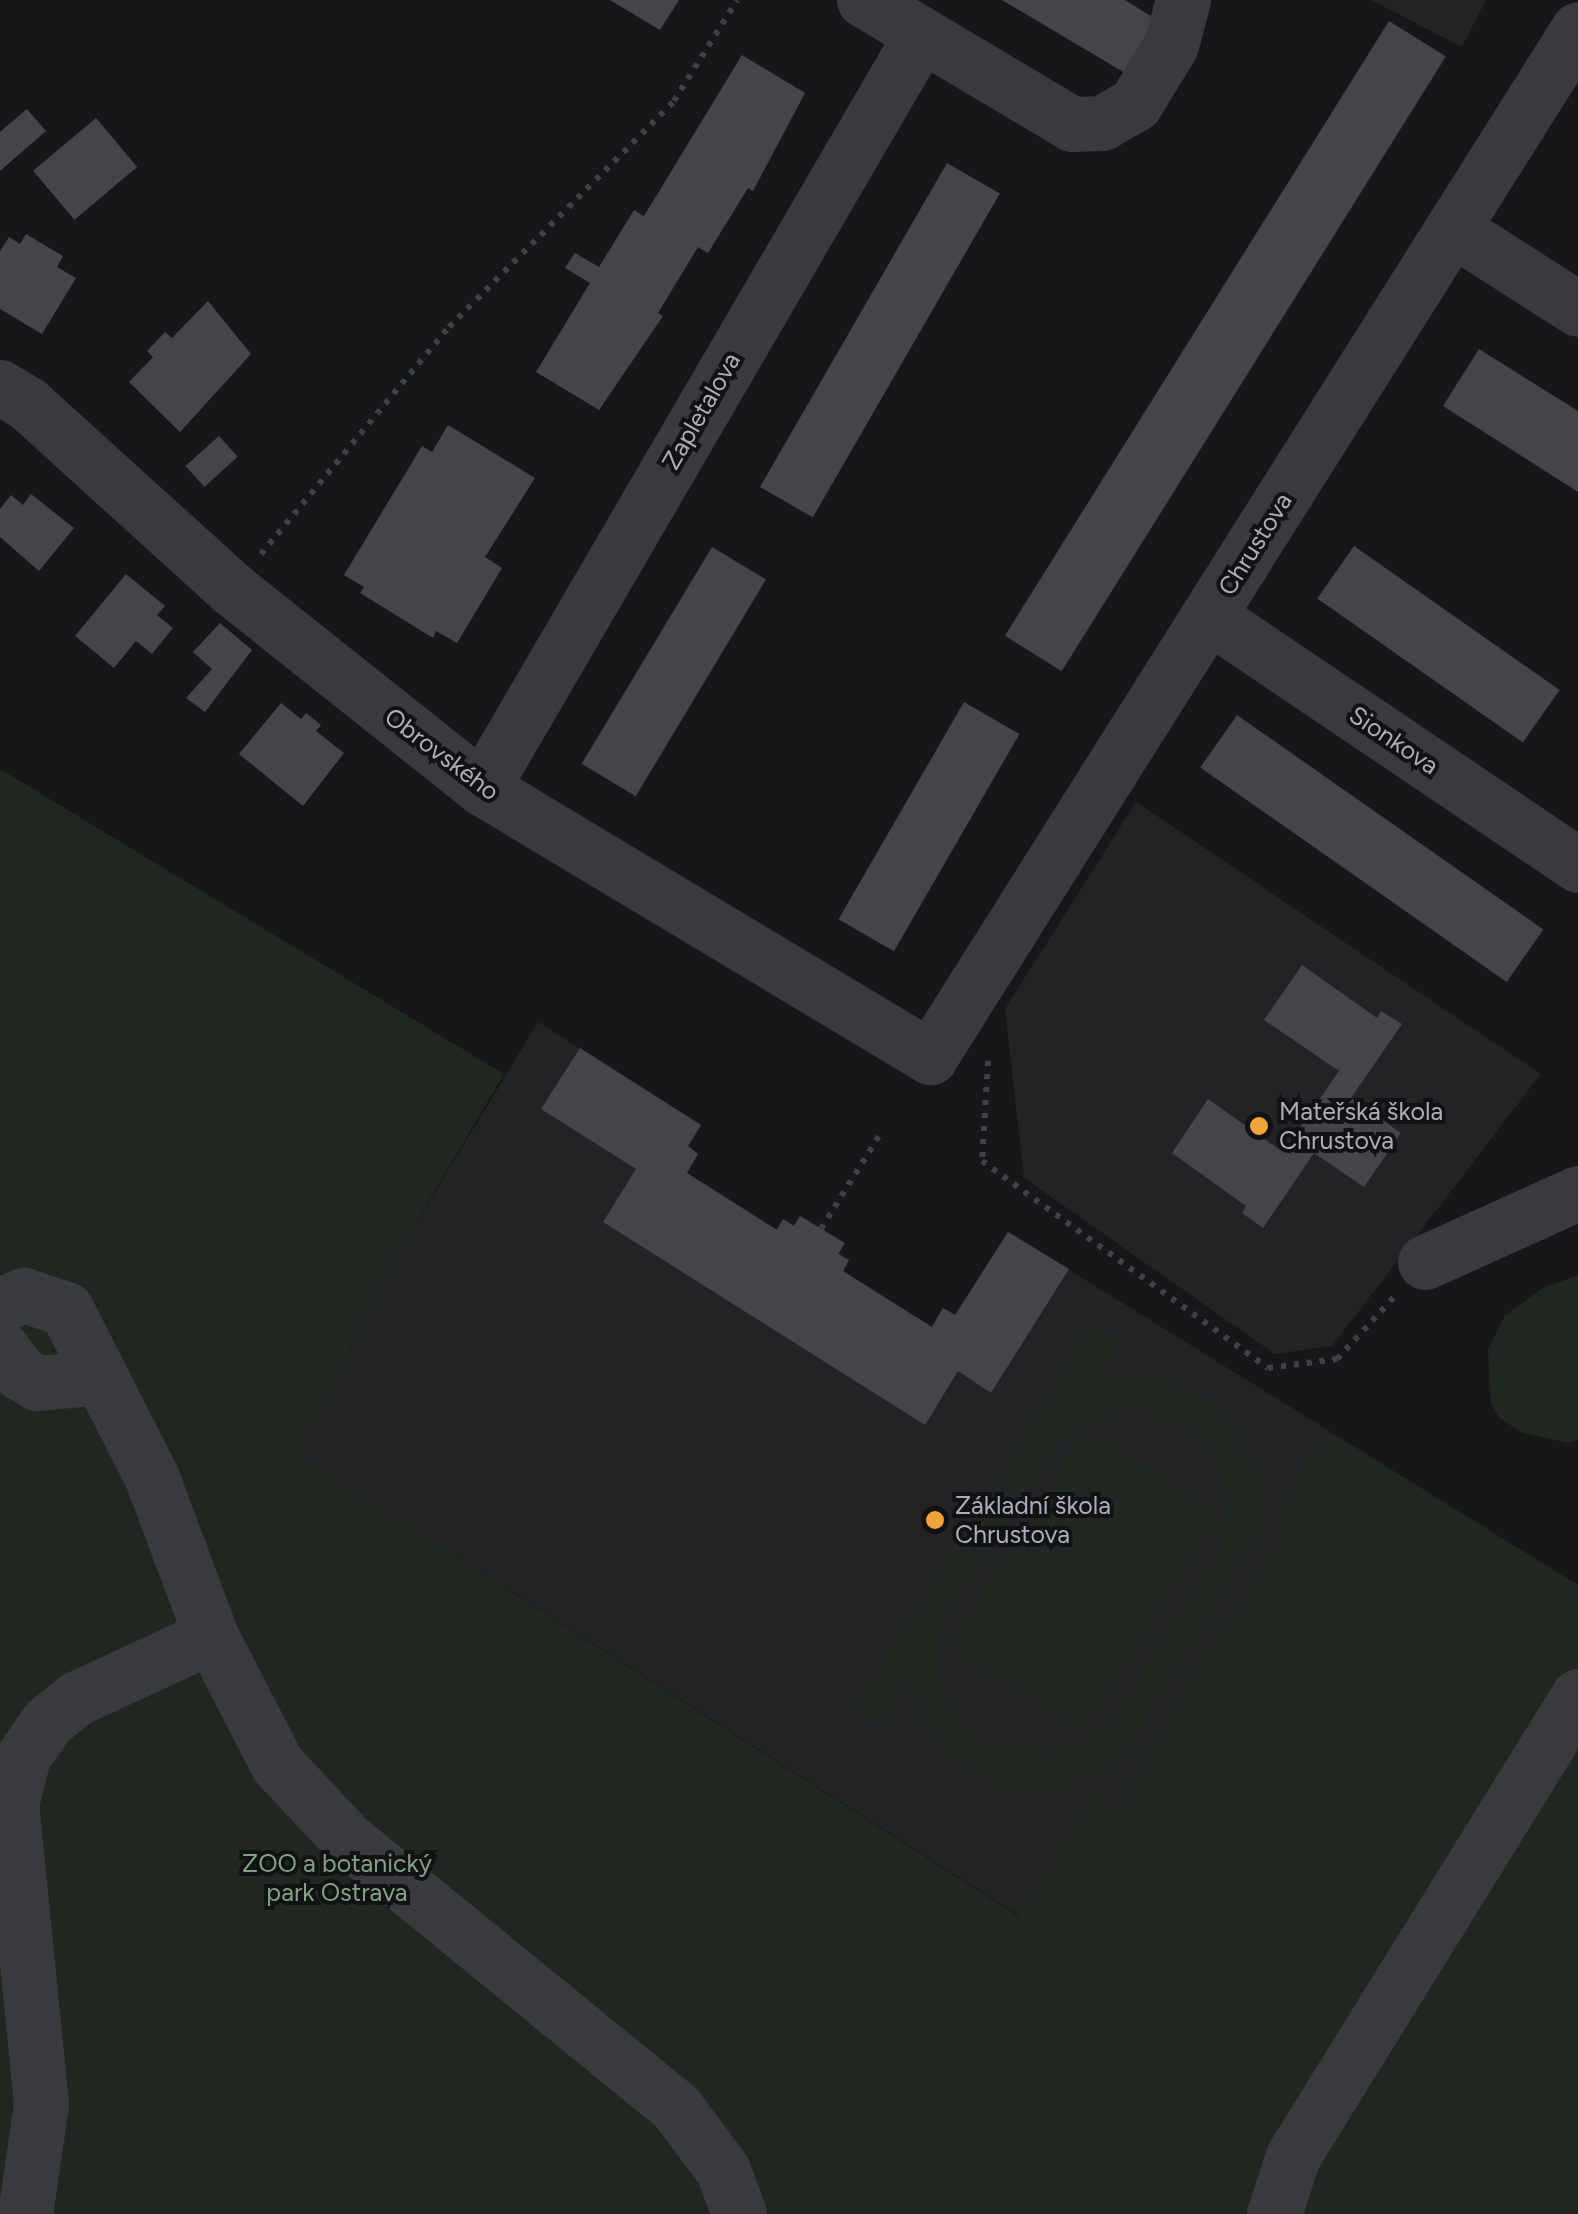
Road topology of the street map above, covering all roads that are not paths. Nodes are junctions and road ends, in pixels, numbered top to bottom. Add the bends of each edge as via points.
1 (864, 0) edge
2 (1182, 0) edge
3 (1578, 29) edge
4 (921, 34) junction
5 (1453, 228) junction
6 (1578, 309) edge
7 (0, 387) edge
8 (1209, 616) junction
9 (482, 788) junction
10 (1578, 865) edge
11 (930, 1057) joint
12 (1578, 1193) edge
13 (1425, 1262) road end
14 (0, 1305) edge
15 (0, 1346) edge
16 (100, 1377) junction
17 (211, 1636) junction
18 (1578, 1696) edge
19 (26, 2214) edge
20 (740, 2214) edge
21 (1274, 2214) edge

1 - 4 street
2 - 4 street via 1171,44 1135,104 1102,123 1072,124
3 - 5 street, Chrustova
4 - 9 street, Zapletalova
5 - 6 street
5 - 8 street, Chrustova
7 - 9 street, Obrovského via 28,404 232,589
8 - 10 street, Sionkova
8 - 11 street, Chrustova
9 - 11 street, Obrovského
12 - 13 street
14 - 16 street via 24,1294 66,1309
15 - 16 street via 37,1383
16 - 17 street via 152,1478
17 - 19 street via 77,1698 47,1722 23,1757 11,1804 41,2104
17 - 20 street via 289,1776 346,1838 676,2107 723,2170
18 - 21 street via 1294,2156

